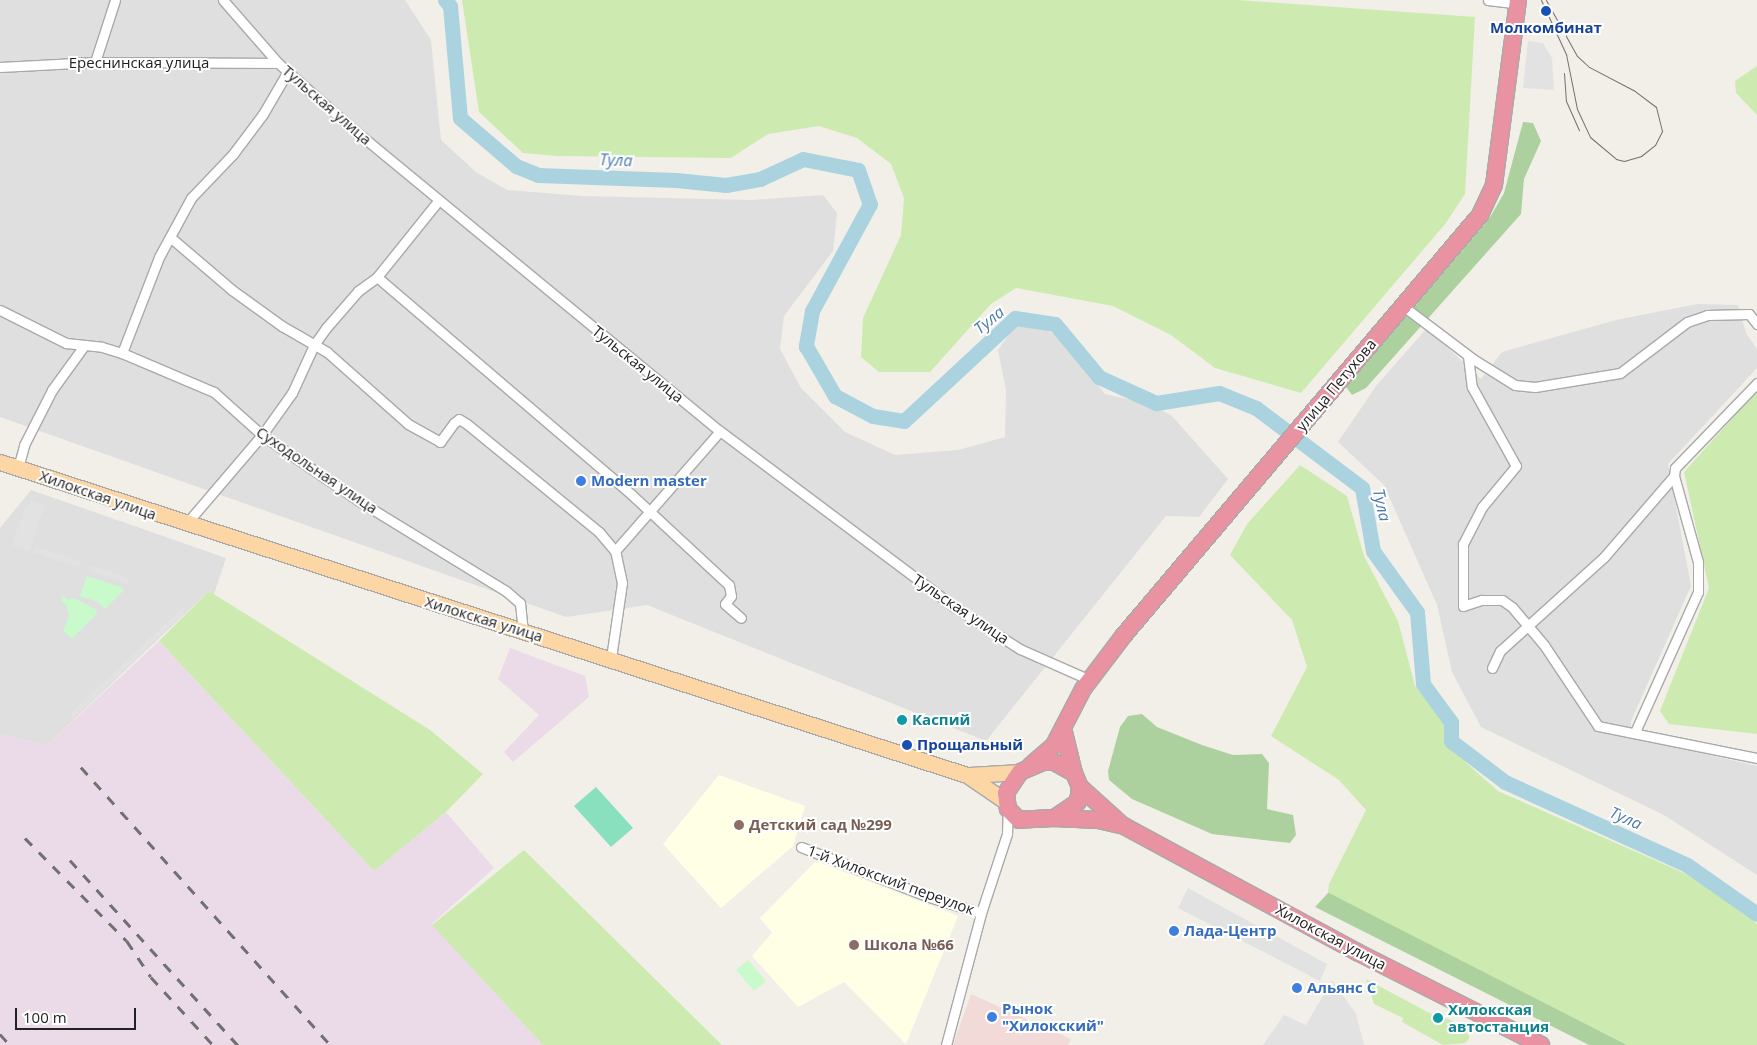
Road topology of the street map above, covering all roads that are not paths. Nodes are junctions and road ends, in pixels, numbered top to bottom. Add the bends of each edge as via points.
1 (114, 0) edge
2 (223, 0) edge
3 (1488, 0) edge
4 (1519, 1) edge
5 (95, 62) junction
6 (278, 62) junction
7 (0, 67) edge
8 (288, 71) junction
9 (438, 201) junction
10 (170, 237) junction
11 (377, 277) junction
12 (1403, 306) junction
13 (0, 310) edge
14 (1757, 324) edge
15 (314, 345) junction
16 (82, 347) junction
17 (122, 353) junction
18 (1468, 356) junction
19 (1757, 383) edge
20 (720, 431) junction
21 (262, 435) junction
22 (0, 462) edge
23 (18, 468) junction
24 (1674, 476) junction
25 (650, 514) junction
26 (186, 524) junction
27 (615, 551) junction
28 (741, 618) dead end
29 (1528, 626) junction
30 (523, 631) junction
31 (611, 658) junction
32 (1492, 668) dead end
33 (1090, 680) junction
34 (1063, 728) junction
35 (1635, 732) junction
36 (1757, 758) edge
37 (1025, 769) junction
38 (967, 775) junction
39 (1077, 780) junction
40 (1006, 805) junction
41 (1054, 818) junction
42 (1027, 822) junction
43 (1124, 826) junction
44 (1008, 834) junction
45 (802, 847) dead end
46 (982, 913) junction
47 (946, 1045) edge
48 (1541, 1045) edge

1 - 5 street
2 - 6 street, Тульская улица
3 - 4 street
4 - 12 highway, улица Петухова via 1494,185 1480,215
5 - 6 street, Ереснинская улица
5 - 7 street, Ереснинская улица
6 - 8 street, Тульская улица
8 - 9 street, Тульская улица
8 - 10 street via 263,114 233,154 191,198
9 - 11 street
9 - 20 street, Тульская улица
10 - 15 street via 232,290
10 - 17 street via 142,296
11 - 15 street via 358,291
11 - 25 street via 632,495
12 - 18 street
12 - 33 highway, улица Петухова
13 - 16 street, Суходольная улица via 47,335
14 - 18 street via 1749,314 1707,315 1687,322 1620,373 1535,387 1515,386
15 - 21 street via 292,393
15 - 27 street via 327,352 408,424 440,442 459,419 468,424 599,532
16 - 17 street, Суходольная улица via 102,347
16 - 23 street via 52,390 24,445
17 - 21 street, Суходольная улица via 214,392
18 - 29 street via 1472,387 1516,466 1482,507 1463,544 1463,606 1482,600 1502,600
19 - 24 street via 1675,468
20 - 25 street
20 - 33 street, Тульская улица via 953,606 1020,649
21 - 26 street
21 - 30 street, Суходольная улица via 359,501 506,591 520,603
22 - 23 main road, Хилокская улица
23 - 26 main road, Хилокская улица
24 - 29 street via 1604,557
24 - 35 street via 1698,562 1698,592
25 - 27 street
25 - 28 street via 729,585 731,596 725,604
26 - 30 main road, Хилокская улица
27 - 31 street via 622,583
29 - 32 street via 1500,651
29 - 35 street via 1566,675 1598,726
30 - 31 main road, Хилокская улица
31 - 38 main road, Хилокская улица
33 - 34 highway, улица Петухова
34 - 37 highway, улица Петухова via 1046,755
34 - 39 highway
35 - 36 street
37 - 38 main road
37 - 39 highway via 1054,762
37 - 40 highway via 1012,779
38 - 40 main road
39 - 41 highway via 1078,802
39 - 43 highway
40 - 42 highway via 1019,820
40 - 44 street
41 - 42 highway
41 - 43 highway via 1098,820
42 - 44 street
43 - 48 highway, Хилокская улица via 1357,952
44 - 46 street
45 - 46 street, 1-й Хилокский переулок via 930,897
46 - 47 street

